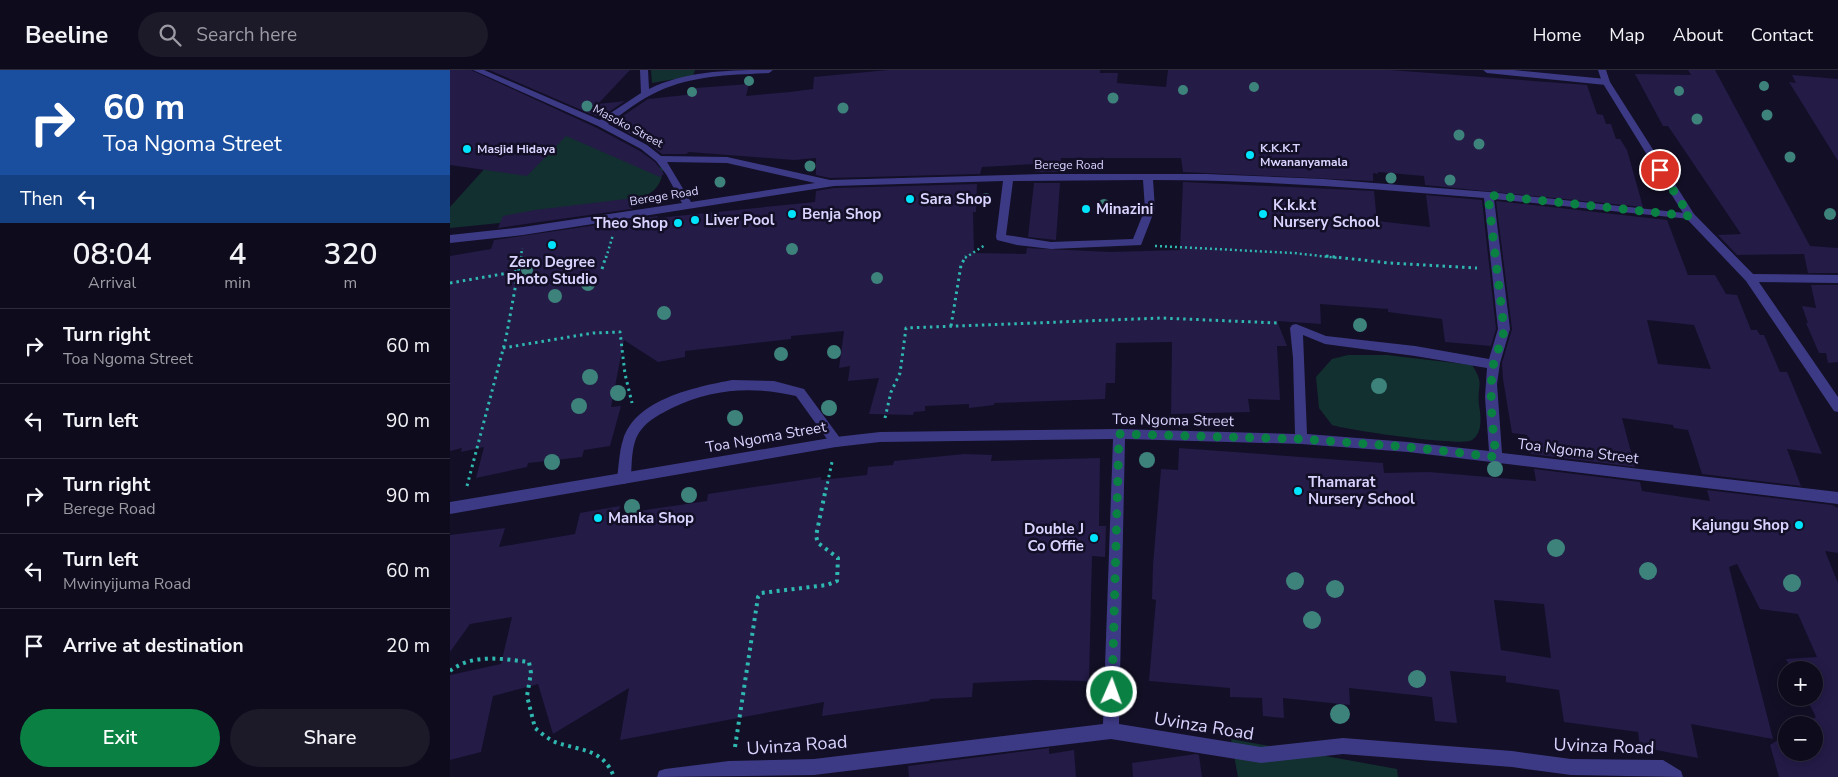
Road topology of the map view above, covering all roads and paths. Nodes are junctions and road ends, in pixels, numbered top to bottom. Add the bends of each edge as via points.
1 (477, 70) edge
2 (644, 70) edge
3 (690, 70) edge
4 (769, 70) edge
5 (1487, 70) edge
6 (1602, 70) edge
7 (678, 81) junction
8 (1606, 82) junction
9 (645, 95) junction
10 (601, 124) junction
11 (659, 158) junction
12 (1148, 177) junction
13 (1008, 178) junction
14 (834, 184) junction
15 (1488, 195) junction
16 (687, 204) junction
17 (620, 216) junction
18 (1690, 216) junction
19 (523, 231) junction
20 (1001, 237) junction
21 (450, 240) edge
22 (1137, 242) junction
23 (602, 269) dead end
24 (1499, 269) junction
25 (520, 271) junction
26 (1750, 278) junction
27 (1838, 279) edge
28 (450, 283) edge
29 (951, 326) junction
30 (1296, 328) junction
31 (504, 348) junction
32 (1493, 364) junction
33 (1838, 407) edge
34 (637, 425) junction
35 (1119, 434) junction
36 (880, 437) junction
37 (1301, 439) junction
38 (836, 442) junction
39 (1496, 457) junction
40 (624, 478) junction
41 (1838, 498) edge
42 (456, 507) edge
43 (450, 671) edge
44 (1111, 731) junction
45 (729, 770) junction
46 (614, 777) edge
47 (665, 777) edge
48 (1674, 777) edge

1 - 10 street, Masoko Street
2 - 9 street
3 - 7 street
4 - 7 street
5 - 8 street
6 - 8 street
7 - 9 street
8 - 18 street
9 - 10 street
10 - 11 street, Masoko Street
11 - 14 street, Masoko Street via 727,160
11 - 16 street
12 - 13 street, Berege Road
12 - 15 street, Berege Road via 1323,182
12 - 22 street via 1150,209
13 - 14 street, Berege Road
13 - 20 street
14 - 16 street, Berege Road
15 - 18 street, Berege Road
15 - 24 street
16 - 17 street, Berege Road
17 - 19 street, Berege Road
17 - 23 path
18 - 26 street
19 - 21 street, Berege Road
19 - 25 path
20 - 22 street via 1032,244
20 - 29 path via 966,256 956,286
22 - 24 path via 1172,248 1294,253 1389,263
24 - 32 street via 1504,329 1502,344
25 - 28 path
25 - 31 path
26 - 27 street
26 - 33 street
29 - 30 path via 1161,318 1276,322
29 - 36 path via 906,328 900,374 891,392
30 - 32 street via 1325,340
30 - 37 street
31 - 34 path via 620,332 625,374
31 - 42 path
32 - 39 street
34 - 38 street via 656,410 691,393 732,385 774,386 800,392
34 - 40 street via 629,440
35 - 36 street, Toa Ngoma Street
35 - 37 street, Toa Ngoma Street
35 - 44 street
36 - 38 street, Toa Ngoma Street
37 - 39 street, Toa Ngoma Street
38 - 40 street, Toa Ngoma Street
38 - 45 path via 816,536 818,543 838,558 837,581 761,593 758,597 738,736
39 - 41 street, Toa Ngoma Street
40 - 42 street, Toa Ngoma Street
43 - 46 path via 464,661 496,658 529,662 531,673 527,696 536,728 553,740 599,755
44 - 45 street, Uvinza Road via 814,767
44 - 48 street, Uvinza Road via 1261,755 1344,746 1512,759 1571,767 1663,768
45 - 47 street, Uvinza Road

